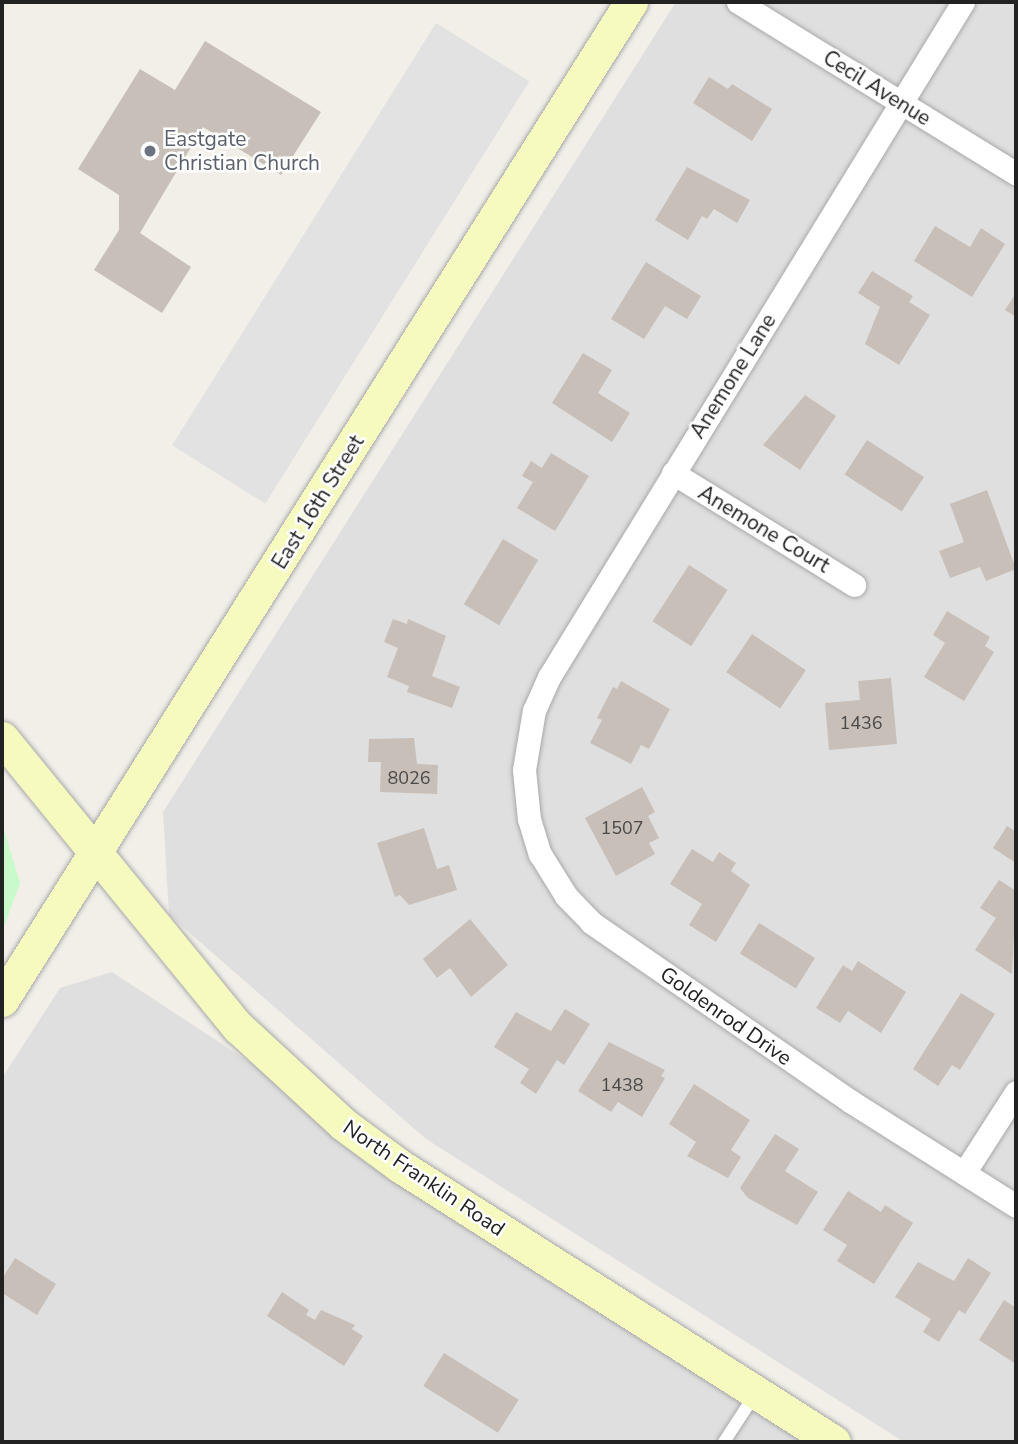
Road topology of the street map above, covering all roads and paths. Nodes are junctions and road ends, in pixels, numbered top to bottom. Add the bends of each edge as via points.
1 (631, 2) edge
2 (738, 2) edge
3 (963, 2) edge
4 (901, 102) junction
5 (1016, 174) edge
6 (673, 473) junction
7 (854, 585) dead end
8 (2, 738) edge
9 (525, 759) joint
10 (94, 856) junction
11 (2, 1000) edge
12 (1016, 1092) edge
13 (964, 1173) junction
14 (1016, 1206) edge
15 (756, 1393) junction
16 (723, 1442) edge
17 (834, 1442) edge

1 - 10 street, East 16th Street
2 - 4 street, Cecil Avenue
3 - 4 street, Anemone Lane
4 - 5 street, Cecil Avenue
4 - 6 street, Anemone Lane
6 - 7 street, Anemone Court
6 - 9 street, Anemone Lane via 549,677 534,710
8 - 10 street, North Franklin Road
9 - 13 street, Goldenrod Drive via 529,819 540,854 566,896 592,923 850,1101
10 - 11 street, East 16th Street
10 - 15 street, North Franklin Road via 238,1027 343,1124 400,1166
12 - 13 street
13 - 14 street, Goldenrod Drive
15 - 16 lane
15 - 17 street, North Franklin Road

